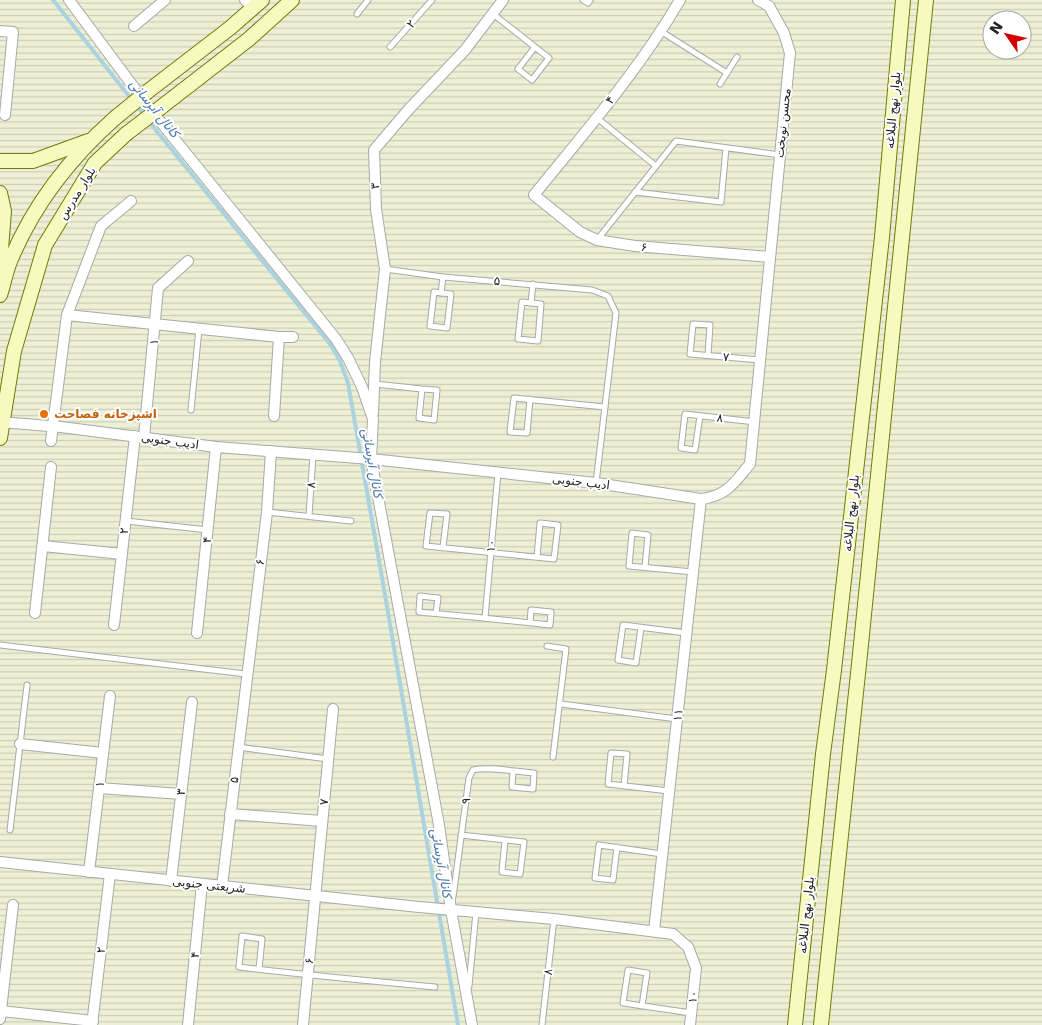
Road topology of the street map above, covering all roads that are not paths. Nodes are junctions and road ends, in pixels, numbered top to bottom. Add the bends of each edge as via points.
1 (69, 0) edge
2 (165, 0) edge
3 (292, 0) edge
4 (368, 0) edge
5 (503, 0) edge
6 (583, 0) edge
7 (590, 0) edge
8 (680, 0) edge
9 (758, 0) edge
10 (903, 0) edge
11 (926, 0) edge
12 (429, 1) edge
13 (253, 3) edge
14 (357, 14) dead end
15 (493, 14) junction
16 (134, 26) dead end
17 (0, 31) edge
18 (662, 32) junction
19 (390, 47) dead end
20 (535, 47) junction
21 (737, 57) dead end
22 (727, 73) junction
23 (720, 84) dead end
24 (5, 115) dead end
25 (597, 118) junction
26 (91, 139) junction
27 (726, 148) junction
28 (780, 155) junction
29 (0, 162) edge
30 (656, 166) junction
31 (636, 192) junction
32 (0, 193) edge
33 (534, 195) joint
34 (131, 201) dead end
35 (597, 240) junction
36 (770, 257) junction
37 (188, 261) dead end
38 (0, 262) edge
39 (385, 269) junction
40 (443, 276) junction
41 (533, 284) junction
42 (441, 293) junction
43 (0, 295) edge
44 (531, 303) junction
45 (67, 316) junction
46 (156, 324) junction
47 (199, 328) junction
48 (293, 336) dead end
49 (279, 337) junction
50 (708, 355) junction
51 (761, 360) junction
52 (374, 384) junction
53 (422, 389) junction
54 (530, 399) junction
55 (606, 407) junction
56 (191, 410) dead end
57 (274, 416) dead end
58 (700, 416) junction
59 (373, 419) junction
60 (1, 422) edge
61 (755, 422) junction
62 (139, 436) junction
63 (0, 438) edge
64 (51, 441) dead end
65 (216, 447) junction
66 (271, 451) junction
67 (313, 454) junction
68 (371, 459) junction
69 (51, 466) dead end
70 (498, 473) junction
71 (596, 483) junction
72 (701, 500) junction
73 (266, 512) junction
74 (309, 516) junction
75 (125, 521) junction
76 (351, 521) dead end
77 (208, 530) junction
78 (43, 546) junction
79 (443, 547) junction
80 (491, 552) junction
81 (122, 554) junction
82 (536, 557) junction
83 (645, 568) junction
84 (693, 572) junction
85 (35, 613) dead end
86 (436, 614) junction
87 (485, 618) junction
88 (530, 623) junction
89 (114, 625) dead end
90 (641, 628) junction
91 (197, 633) dead end
92 (686, 634) junction
93 (0, 645) edge
94 (547, 646) dead end
95 (246, 674) junction
96 (27, 685) dead end
97 (110, 696) dead end
98 (192, 702) dead end
99 (561, 704) junction
100 (333, 708) dead end
101 (677, 719) junction
102 (20, 744) junction
103 (238, 748) junction
104 (103, 753) junction
105 (554, 757) dead end
106 (328, 759) junction
107 (513, 771) junction
108 (624, 786) junction
109 (99, 788) junction
110 (670, 792) junction
111 (181, 794) junction
112 (230, 814) junction
113 (322, 822) junction
114 (10, 830) dead end
115 (461, 835) junction
116 (505, 840) junction
117 (617, 847) junction
118 (663, 854) junction
119 (0, 862) edge
120 (89, 872) junction
121 (110, 874) junction
122 (171, 881) junction
123 (202, 884) junction
124 (222, 886) junction
125 (315, 896) junction
126 (13, 905) dead end
127 (451, 910) junction
128 (476, 912) junction
129 (554, 919) junction
130 (654, 931) junction
131 (696, 968) joint
132 (259, 969) junction
133 (308, 974) junction
134 (435, 987) dead end
135 (467, 998) junction
136 (642, 1006) junction
137 (691, 1013) junction
138 (0, 1015) edge
139 (93, 1023) edge
140 (188, 1025) edge
141 (303, 1025) edge
142 (472, 1025) edge
143 (542, 1025) edge
144 (690, 1025) edge
145 (795, 1025) edge
146 (821, 1025) edge

1 - 59 street via 147,105 336,339 355,373
2 - 16 street
3 - 60 main road, بلوار مدرس, bridge via 249,39 126,134 95,163 45,244 14,351
4 - 14 lane
5 - 15 street, ۳
6 - 7 lane via 588,3
8 - 18 street, ۴
9 - 28 street, محسن نوبخت via 769,6 784,33 790,53
10 - 145 main road, بلوار نهج البلاغه via 880,247
11 - 146 main road, بلوار نهج البلاغه
12 - 19 lane, ۲
13 - 26 main road, بلوار مدرس, bridge via 230,28
15 - 20 lane
15 - 39 street, ۳ via 465,50 374,150 376,209
17 - 24 street via 13,32
18 - 22 lane
18 - 25 street, ۴
20 - 20 lane via 518,69 532,80 549,58
21 - 22 lane
22 - 23 lane
25 - 30 lane
25 - 33 street, ۴
26 - 29 main road via 33,161
26 - 43 main road, بلوار مدرس via 56,179 36,211 11,259
27 - 28 lane
27 - 30 lane via 676,141
27 - 31 lane via 721,202
28 - 36 street, محسن نوبخت
30 - 31 lane
31 - 35 lane
32 - 38 main road via 4,211
33 - 35 street, ۶ via 580,232
34 - 45 street via 101,226
35 - 36 street, ۶
36 - 51 street, محسن نوبخت
37 - 46 street, ۱ via 158,288
39 - 40 lane, ۵
39 - 52 street, ۳
40 - 41 lane, ۵
40 - 42 lane
41 - 44 lane
41 - 55 lane, ۵ via 592,290 608,296 616,313
42 - 42 lane via 434,292 430,326 447,328 451,294
44 - 44 lane via 541,304 538,341 518,339 522,302
45 - 46 street
45 - 64 street
46 - 47 street
46 - 62 street, ۱
47 - 49 street
47 - 56 lane
48 - 49 street
49 - 57 street
50 - 50 lane, ۷ via 710,325 693,324 690,354
50 - 51 lane, ۷
51 - 61 street, محسن نوبخت
52 - 53 lane
52 - 59 street, ۳
53 - 53 lane via 419,418 434,420 437,390
54 - 54 lane via 514,398 510,432 527,433
54 - 55 lane
55 - 71 lane
58 - 58 lane, ۸ via 685,414 681,448 695,450
58 - 61 lane, ۸
59 - 68 street, ۳
60 - 62 street, ادیب جنوبی
60 - 63 main road, بلوار مدرس
61 - 72 street, محسن نوبخت via 750,464 729,490 715,498
62 - 65 street, ادیب جنوبی
62 - 75 street, ۲
65 - 66 street, ادیب جنوبی
65 - 77 street, ۴
66 - 67 street, ادیب جنوبی
66 - 73 street, ۶
67 - 68 street, ادیب جنوبی
67 - 74 lane, ۸
68 - 70 street, ادیب جنوبی
68 - 127 street, ۳ via 439,825
69 - 78 street
70 - 71 street, ادیب جنوبی
70 - 80 lane, ۱۰
71 - 72 street, ادیب جنوبی
72 - 84 street, ۱۱
73 - 74 lane
73 - 95 street, ۶
74 - 76 lane
75 - 77 lane
75 - 81 street, ۲
77 - 91 street, ۴
78 - 81 street
78 - 85 street
79 - 79 lane via 447,514 430,512 426,546
79 - 80 lane
80 - 82 lane
80 - 87 lane, ۱۰
81 - 89 street, ۲
82 - 82 lane via 540,523 558,525 554,559
83 - 83 lane via 628,566 632,533 648,535
83 - 84 lane
84 - 92 street, ۱۱
86 - 86 lane via 438,598 420,596 419,612
86 - 87 lane
87 - 88 lane
88 - 88 lane via 550,625 551,612 531,610
90 - 90 lane via 623,626 618,660 636,663
90 - 92 lane
92 - 101 street, ۱۱
93 - 95 lane
94 - 99 lane via 566,648
95 - 103 street, ۵
96 - 102 lane
97 - 104 street, ۱
98 - 111 street, ۳
99 - 101 lane
99 - 105 lane
100 - 106 street, ۷
101 - 110 street, ۱۱
102 - 104 street
102 - 114 lane
103 - 106 lane
103 - 112 street, ۵
104 - 109 street, ۱
106 - 113 street, ۷
107 - 107 lane, ۹ via 534,773 533,789 512,787
107 - 115 lane, ۹ via 473,770
108 - 108 lane via 608,784 611,753 627,754
108 - 110 lane
109 - 111 street
109 - 120 street, ۱
110 - 118 street, ۱۱
111 - 122 street, ۳
112 - 113 street
112 - 124 street, ۵
113 - 125 street, ۷
115 - 116 lane
115 - 127 lane, ۹
116 - 116 lane via 502,872 520,874 524,842
117 - 117 lane via 599,845 595,878 613,880
117 - 118 lane
118 - 130 street, ۱۱
119 - 120 street, شریعتی جنوبی
120 - 121 street, شریعتی جنوبی
121 - 122 street, شریعتی جنوبی
121 - 139 street, ۲
122 - 123 street, شریعتی جنوبی
123 - 124 street, شریعتی جنوبی
123 - 140 street, ۴
124 - 125 street, شریعتی جنوبی
125 - 127 street, شریعتی جنوبی
125 - 133 street, ۶
126 - 138 street
127 - 128 street, شریعتی جنوبی
127 - 135 street, ۳
128 - 129 street, شریعتی جنوبی
128 - 135 lane
129 - 130 street, شریعتی جنوبی
129 - 143 lane, ۸
130 - 131 street, شریعتی جنوبی via 673,934 688,947
131 - 137 street, ۱۰
132 - 132 lane via 262,938 242,936 239,967
132 - 133 lane
133 - 134 lane
133 - 141 street, ۶
135 - 142 street, ۳
136 - 136 lane via 623,1003 628,970 647,973
136 - 137 lane
137 - 144 street, ۱۰
138 - 139 street

